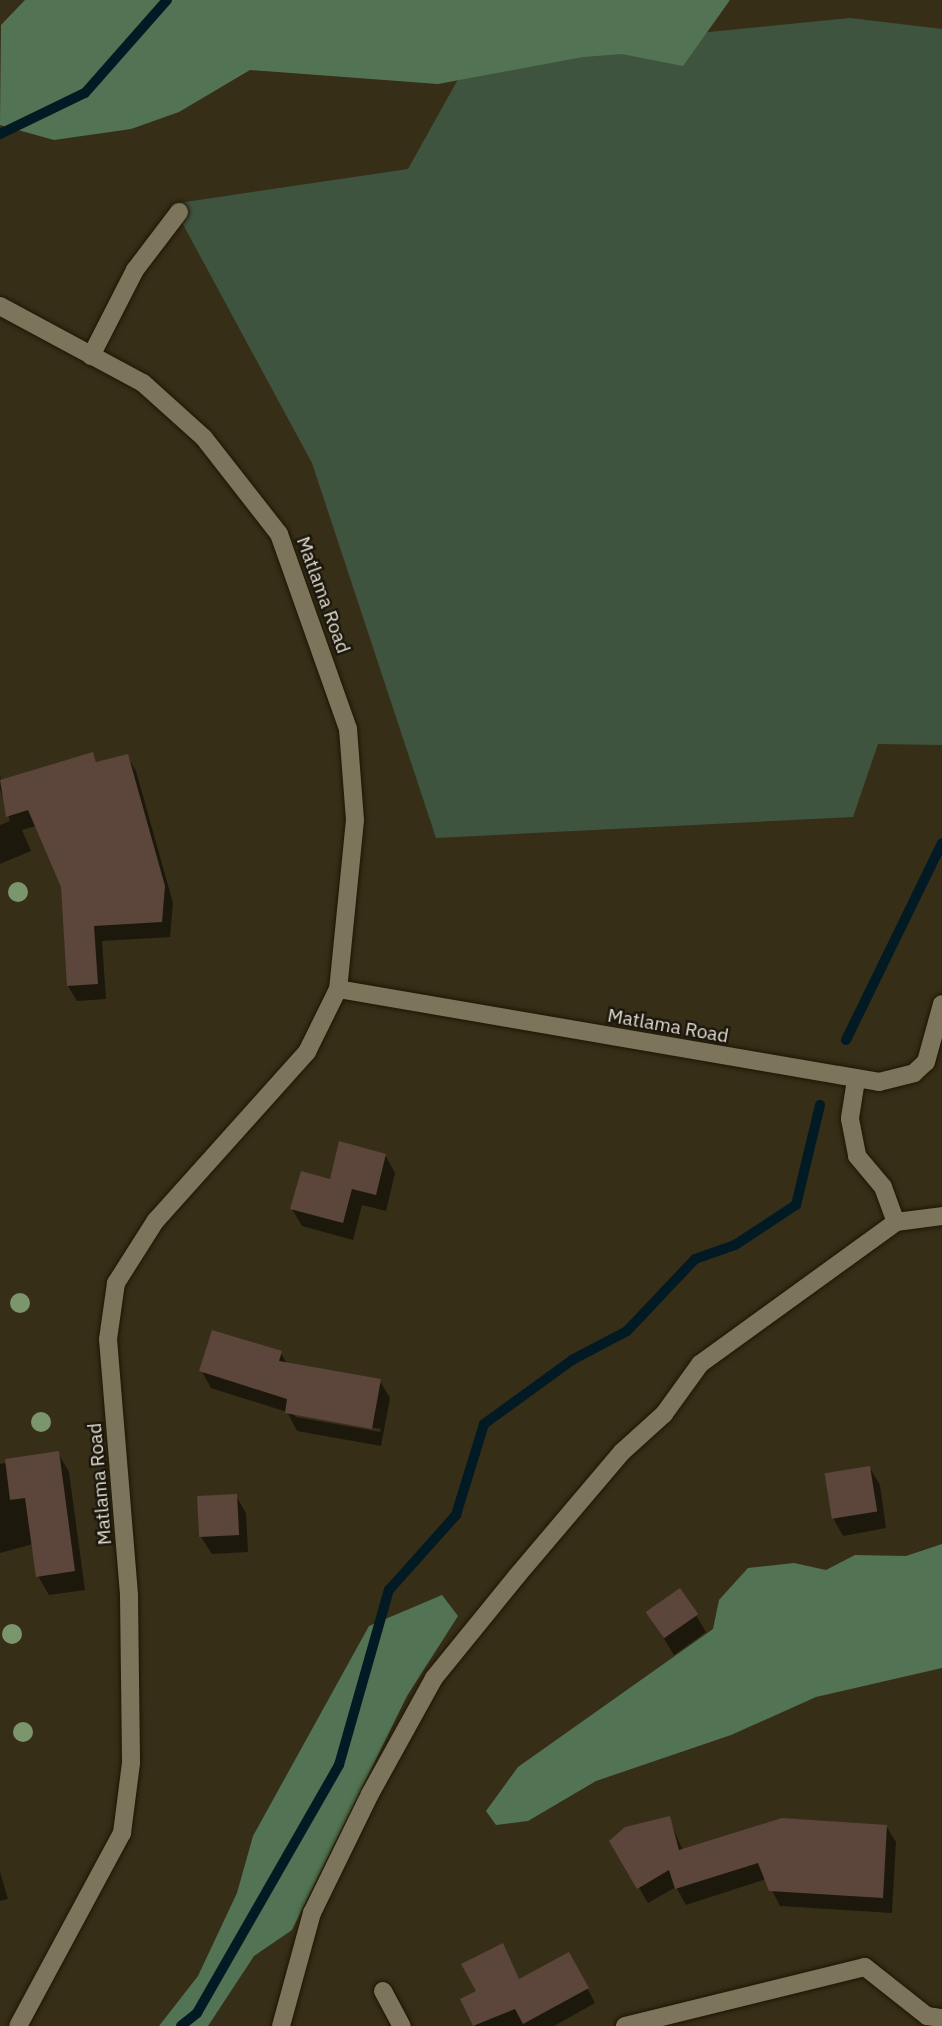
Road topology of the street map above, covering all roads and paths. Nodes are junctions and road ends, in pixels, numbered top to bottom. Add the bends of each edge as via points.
1 (179, 212) dead end
2 (0, 306) edge
3 (91, 356) junction
4 (338, 989) junction
5 (942, 1004) edge
6 (856, 1080) junction
7 (942, 1216) edge
8 (896, 1222) junction
9 (383, 1991) dead end
10 (942, 2018) edge
11 (18, 2026) edge
12 (281, 2026) edge
13 (402, 2026) edge
14 (625, 2026) edge

1 - 3 street via 135,270
2 - 3 street, Matlama Road
3 - 4 street, Matlama Road via 143,383 204,438 279,534 348,729 355,820
4 - 6 street, Matlama Road
4 - 11 street, Matlama Road via 307,1052 156,1220 116,1283 108,1339 129,1596 131,1763 122,1833
5 - 6 street, Matlama Road via 926,1062 914,1073
6 - 8 street via 850,1119 857,1156 883,1187
7 - 8 street
8 - 12 street via 701,1364 434,1678 312,1913
9 - 13 street
10 - 14 street via 928,2016 865,1967

